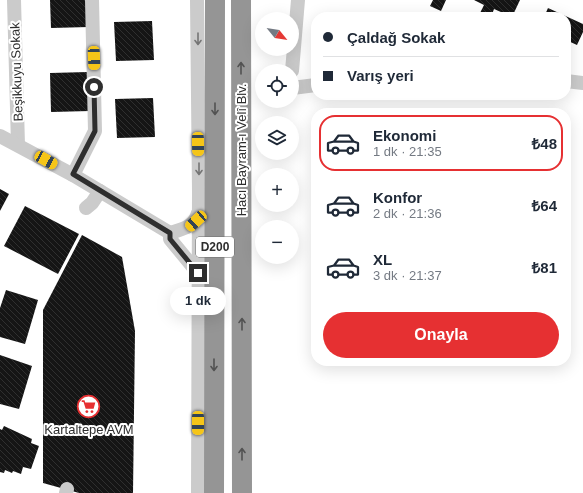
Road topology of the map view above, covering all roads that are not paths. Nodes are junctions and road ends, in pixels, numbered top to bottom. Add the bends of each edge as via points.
1 (14, 0) edge
2 (92, 0) edge
3 (197, 0) edge
4 (214, 0) edge
5 (241, 0) edge
6 (298, 0) edge
7 (293, 64) edge
8 (571, 82) edge
9 (583, 83) edge
10 (311, 86) edge
11 (299, 87) edge
12 (0, 136) edge
13 (18, 145) junction
14 (73, 174) junction
15 (100, 191) junction
16 (86, 208) dead end
17 (199, 211) junction
18 (170, 233) junction
19 (198, 273) junction
20 (198, 493) edge
21 (214, 493) edge
22 (242, 493) edge

1 - 13 street, Beşikkuyu Sokak
2 - 14 street via 95,131
3 -> 17 street
4 -> 21 highway, Hacı Bayram-ı Velî Blv. / D200
22 -> 5 highway, Hacı Bayram-ı Velî Blv. / D200
6 - 7 street
8 - 9 street
10 - 11 street
12 - 13 street
13 - 14 street
14 - 15 street
15 - 16 street
15 - 18 street
17 - 18 street via 196,221 190,226
17 - 19 street
18 - 19 street via 170,239
19 - 20 street

